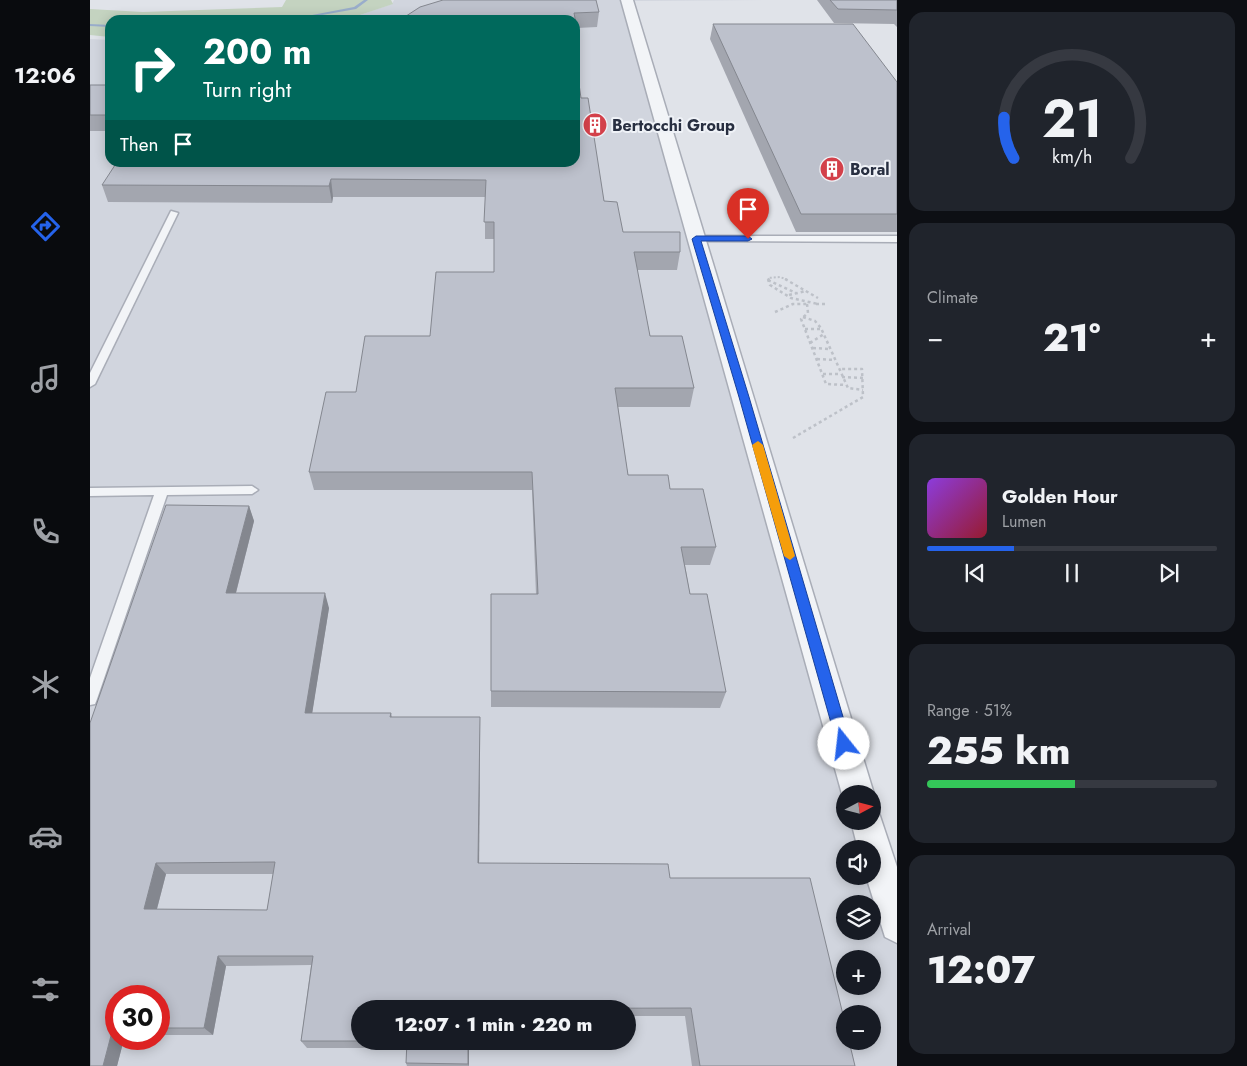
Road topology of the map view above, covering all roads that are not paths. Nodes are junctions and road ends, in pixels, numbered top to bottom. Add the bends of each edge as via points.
1 (626, 0) edge
2 (174, 213) dead end
3 (696, 239) junction
4 (897, 239) edge
5 (90, 384) edge
6 (252, 490) dead end
7 (162, 491) junction
8 (90, 492) edge
9 (90, 699) edge
10 (855, 785) edge
11 (869, 830) edge
12 (897, 925) edge

1 - 3 street
2 - 5 lane
3 - 4 lane
3 - 10 street
6 - 7 lane
7 - 8 lane
7 - 9 lane
11 - 12 street

